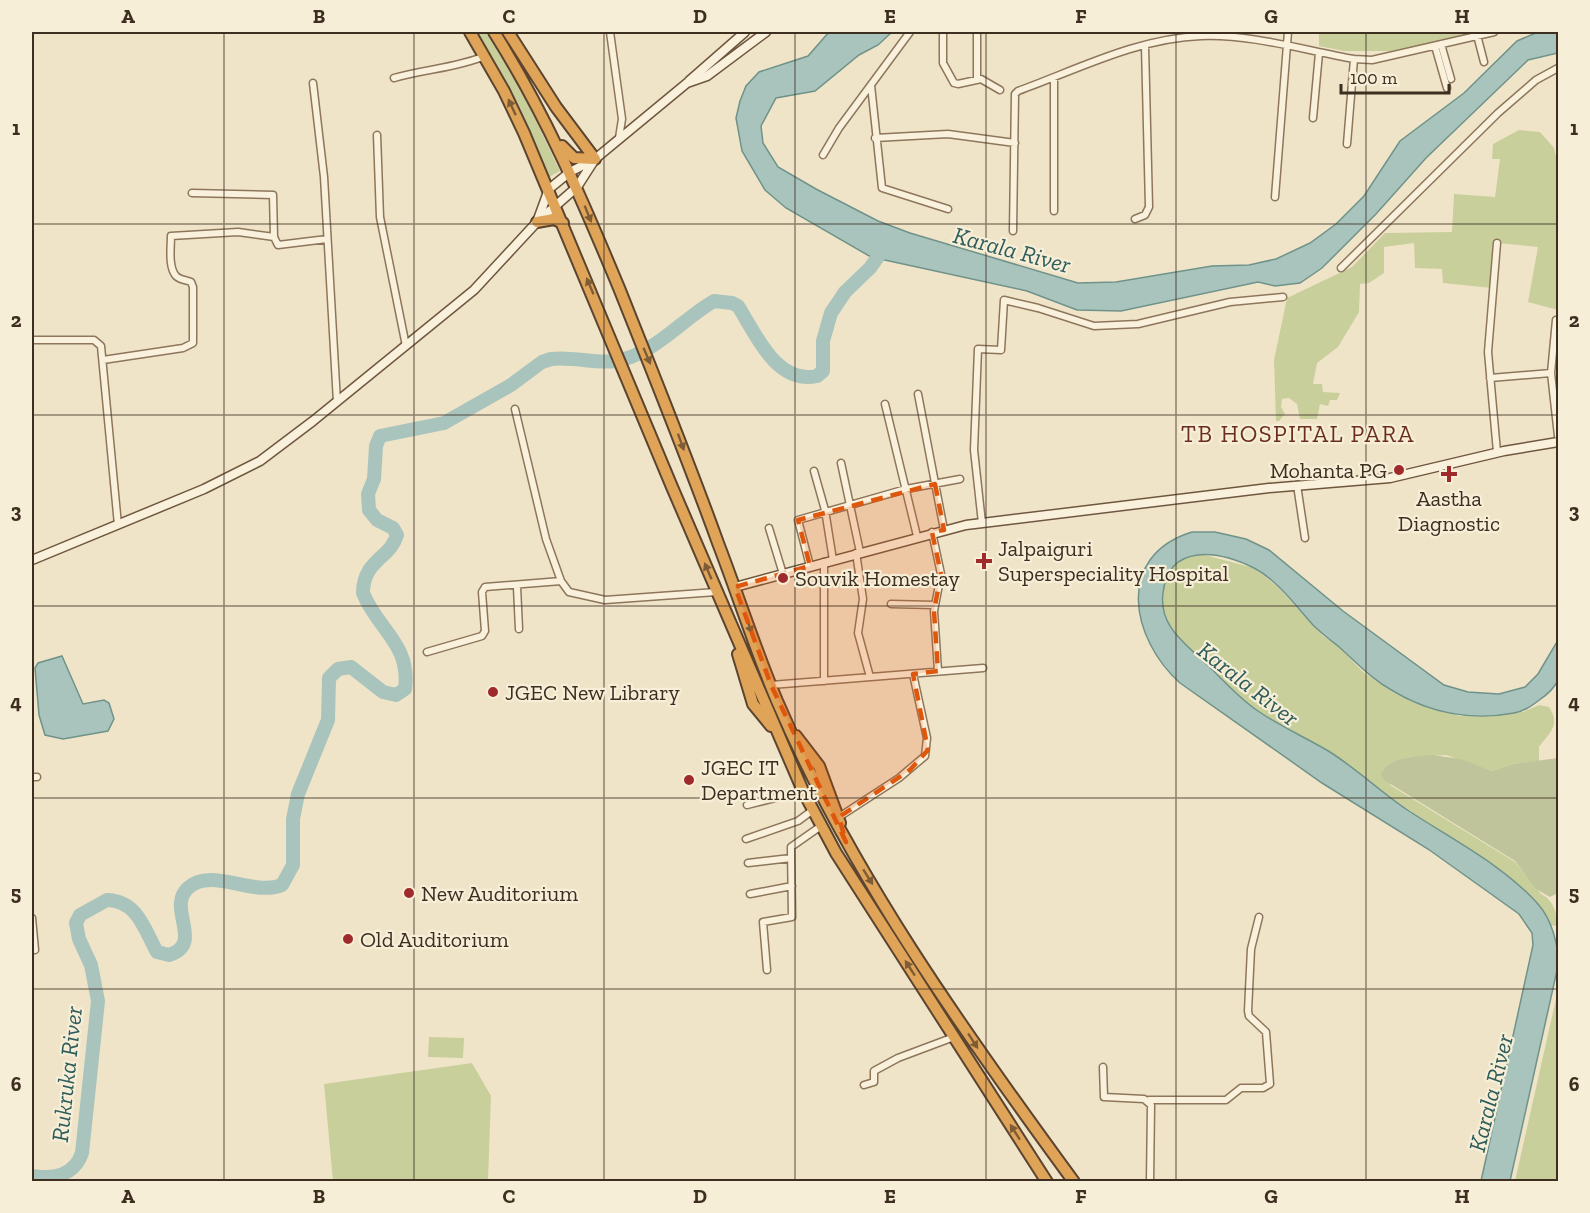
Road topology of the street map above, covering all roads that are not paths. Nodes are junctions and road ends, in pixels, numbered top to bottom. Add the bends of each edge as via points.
1 (470, 32) edge
2 (494, 32) edge
3 (508, 32) edge
4 (610, 32) edge
5 (745, 32) edge
6 (766, 32) edge
7 (910, 32) edge
8 (944, 32) edge
9 (977, 32) edge
10 (1253, 32) edge
11 (1288, 32) edge
12 (1494, 32) edge
13 (1175, 35) edge
14 (1477, 35) junction
15 (1254, 40) junction
16 (1438, 45) junction
17 (1145, 46) junction
18 (1287, 47) junction
19 (1319, 53) junction
20 (485, 56) junction
21 (1354, 59) junction
22 (1484, 62) dead end
23 (1558, 68) edge
24 (394, 78) dead end
25 (1054, 78) junction
26 (977, 79) junction
27 (1451, 79) dead end
28 (313, 83) dead end
29 (687, 83) junction
30 (870, 85) junction
31 (1447, 88) dead end
32 (1000, 90) dead end
33 (1313, 118) dead end
34 (622, 119) junction
35 (635, 125) junction
36 (377, 135) dead end
37 (554, 137) junction
38 (619, 138) junction
39 (875, 138) junction
40 (1015, 143) junction
41 (1347, 144) dead end
42 (823, 155) dead end
43 (594, 159) junction
44 (570, 172) junction
45 (577, 187) junction
46 (549, 189) junction
47 (192, 193) dead end
48 (1275, 197) dead end
49 (556, 206) junction
50 (948, 209) dead end
51 (1054, 211) dead end
52 (1135, 219) dead end
53 (537, 222) junction
54 (563, 223) junction
55 (1013, 231) dead end
56 (274, 237) junction
57 (327, 239) junction
58 (1497, 243) dead end
59 (1341, 268) dead end
60 (1283, 297) dead end
61 (1556, 321) dead end
62 (32, 340) edge
63 (406, 346) junction
64 (103, 360) junction
65 (1551, 373) junction
66 (1490, 378) junction
67 (918, 394) dead end
68 (337, 402) junction
69 (885, 404) dead end
70 (515, 409) dead end
71 (1558, 436) edge
72 (1558, 442) edge
73 (1497, 452) junction
74 (841, 463) dead end
75 (814, 471) dead end
76 (960, 479) dead end
77 (935, 484) junction
78 (1298, 485) junction
79 (906, 489) junction
80 (850, 503) junction
81 (825, 510) junction
82 (982, 523) junction
83 (118, 525) junction
84 (769, 528) dead end
85 (944, 530) junction
86 (932, 532) junction
87 (917, 536) junction
88 (1305, 538) dead end
89 (858, 553) junction
90 (32, 560) edge
91 (834, 560) junction
92 (824, 562) junction
93 (810, 566) junction
94 (783, 573) junction
95 (561, 581) junction
96 (517, 587) junction
97 (735, 587) junction
98 (716, 592) junction
99 (891, 604) dead end
100 (934, 605) junction
101 (519, 629) dead end
102 (427, 652) dead end
103 (983, 668) dead end
104 (938, 672) junction
105 (913, 674) junction
106 (870, 677) junction
107 (824, 681) junction
108 (771, 685) junction
109 (790, 729) junction
110 (803, 790) junction
111 (747, 805) dead end
112 (813, 810) junction
113 (838, 817) junction
114 (821, 826) junction
115 (746, 839) dead end
116 (846, 842) junction
117 (791, 858) junction
118 (748, 863) dead end
119 (792, 886) junction
120 (750, 894) dead end
121 (1259, 917) dead end
122 (32, 918) edge
123 (32, 950) edge
124 (767, 970) dead end
125 (954, 1037) junction
126 (1103, 1067) dead end
127 (864, 1085) dead end
128 (1149, 1100) junction
129 (1047, 1182) edge
130 (1074, 1182) edge
131 (1150, 1182) edge

1 - 20 highway
2 - 37 highway
3 - 43 highway
4 - 34 street
5 - 29 main road
6 - 29 main road via 707,76
7 - 30 street
8 - 26 street via 943,63 948,76 956,84
9 - 26 street
10 - 15 street
11 - 18 street
12 - 14 street
13 - 15 street
13 - 17 street
14 - 16 street
14 - 22 street
15 - 18 street
16 - 21 street via 1381,59
16 - 27 street
16 - 31 street
17 - 25 street
17 - 52 street via 1149,207 1145,215
18 - 19 street
18 - 48 street
19 - 21 street
19 - 33 street
20 - 24 street
46 -> 20 highway
21 - 41 street
23 - 59 street via 1536,80 1498,113
25 - 40 street via 1015,93
25 - 51 street
26 - 32 street
28 - 57 street
29 - 35 main road
30 - 39 street
30 - 42 street
34 - 35 street
34 - 38 street
35 - 38 main road
36 - 63 street via 380,218
37 - 43 highway via 574,158
37 - 44 highway
38 - 43 main road
39 - 40 street via 948,134
39 - 50 street via 883,190
40 - 55 street
43 - 44 main road
43 - 45 main road
44 - 45 highway
44 - 46 main road
45 - 49 main road
45 -> 97 highway via 660,388
46 - 49 highway
46 - 53 main road
47 - 56 street via 273,195
49 - 53 main road
49 - 54 highway
53 - 54 highway via 554,219
53 - 63 main road via 474,290
98 -> 54 highway
56 - 57 street via 281,246
56 - 64 street via 238,232 171,236 175,273 193,287 193,343 183,348
57 - 68 street
58 - 66 street via 1489,327
60 - 82 street via 1230,302 1138,324 1094,326 1004,300 1001,350 978,349 974,450
61 - 65 street
62 - 64 street via 94,340 101,346
63 - 68 main road
64 - 83 street
65 - 66 street
65 - 71 street
66 - 73 street
67 - 77 street
68 - 83 main road via 260,461 232,477
69 - 79 street
70 - 95 street via 546,539
72 - 73 main road
73 - 78 main road via 1390,478
74 - 80 street
75 - 81 street
76 - 77 street
77 - 79 street
77 - 85 street
78 - 82 main road
78 - 88 street
79 - 80 street
79 - 87 street
80 - 81 street
80 - 89 street
81 - 91 street
81 - 93 street via 798,520
82 - 85 main road
83 - 90 main road
84 - 94 street
85 - 86 main road
86 - 87 main road
86 - 100 street via 942,580
87 - 89 main road
89 - 91 main road
89 - 106 street via 863,599 858,633
91 - 92 main road
92 - 93 main road
92 - 107 street
93 - 94 main road
94 - 97 main road
95 - 96 street via 537,581
95 - 98 street via 569,592 605,600
96 - 101 street
96 - 102 street via 485,587 482,636
97 - 98 highway
97 -> 108 highway
98 - 110 highway
99 - 100 street
100 - 104 street
103 - 104 street
104 - 105 street
105 - 106 street
105 - 113 street via 928,744 925,756 899,778
106 - 107 street
107 - 108 street
108 - 109 highway
109 - 113 highway via 819,766
109 - 116 highway
110 - 111 street
110 - 112 highway
112 - 114 highway
112 - 115 street via 798,821
113 - 116 highway
114 - 117 street via 791,848
125 -> 114 highway
116 -> 130 highway via 997,1077
117 - 118 street
117 - 119 street
119 - 120 street
119 - 124 street via 792,917 763,922
121 - 128 street via 1251,949 1248,1011 1266,1032 1270,1084 1263,1088 1241,1088 1226,1100
122 - 123 street
125 - 127 street via 898,1058 874,1071 874,1082
129 -> 125 highway
126 - 128 street via 1104,1097
128 - 131 street via 1153,1109

